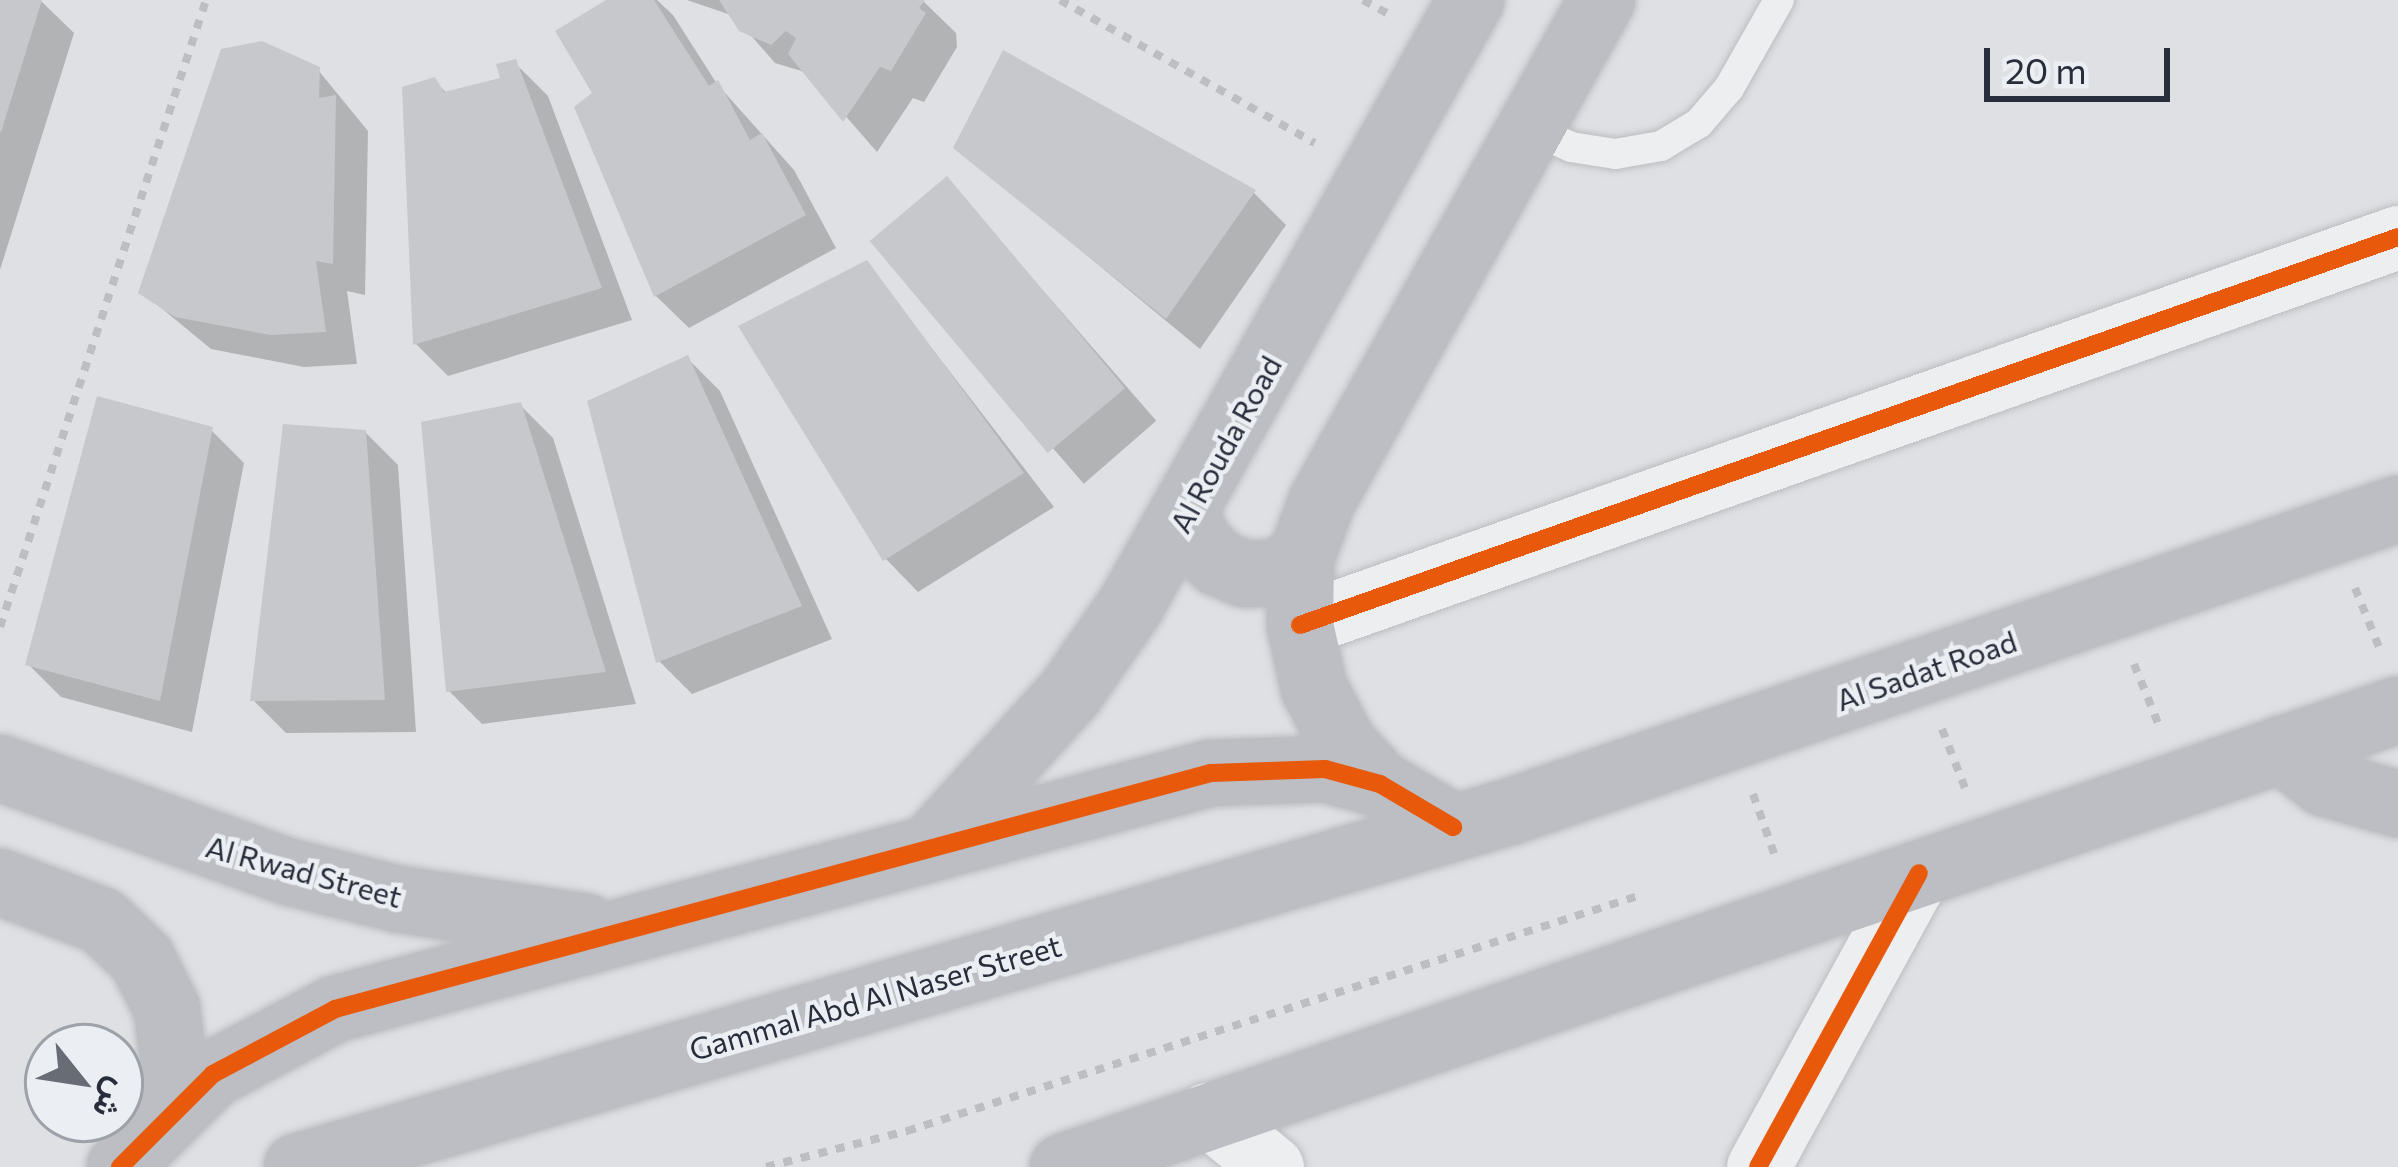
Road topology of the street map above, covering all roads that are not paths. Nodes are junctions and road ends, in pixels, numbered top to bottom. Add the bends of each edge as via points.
1 (1471, 0) edge
2 (1603, 0) edge
3 (1778, 0) edge
4 (1531, 128) junction
5 (2398, 237) edge
6 (2398, 509) edge
7 (1187, 514) junction
8 (1301, 558) junction
9 (1300, 625) junction
10 (2392, 687) edge
11 (2281, 749) junction
12 (0, 768) edge
13 (1380, 784) junction
14 (77, 795) junction
15 (2398, 804) edge
16 (1454, 827) junction
17 (927, 851) junction
18 (1918, 873) junction
19 (25, 891) edge
20 (619, 931) junction
21 (1207, 1114) junction
22 (144, 1134) edge
23 (144, 1139) edge
24 (296, 1167) edge
25 (1063, 1167) edge
26 (1272, 1167) edge
27 (1758, 1167) edge

1 - 7 street, Al Rouda Road
2 - 4 street
3 - 4 lane via 1729,88 1699,123 1660,146 1615,154 1571,147
4 - 8 street via 1322,501
5 - 9 street
6 - 16 street, Al Sadat Road
7 - 8 street via 1218,563 1245,574 1275,572
7 - 17 street, Al Rouda Road via 1070,693
8 - 9 street
9 - 13 street via 1314,688 1344,745
10 - 11 street
11 - 15 street via 2324,783
11 - 18 street
12 - 14 street, Al Rwad Street
13 - 16 street
13 - 17 street via 1325,769 1211,773
14 - 19 street via 95,816 101,844 94,870 76,891
14 - 20 street, Al Rwad Street via 289,872 485,915
16 - 24 street, Gammal Abd Al Naser Street
17 - 20 street
18 - 21 street
18 - 27 street
19 - 22 street via 115,934 142,959 167,1009 173,1065
20 - 23 street via 335,1009 213,1074
21 - 25 street
21 - 26 street

